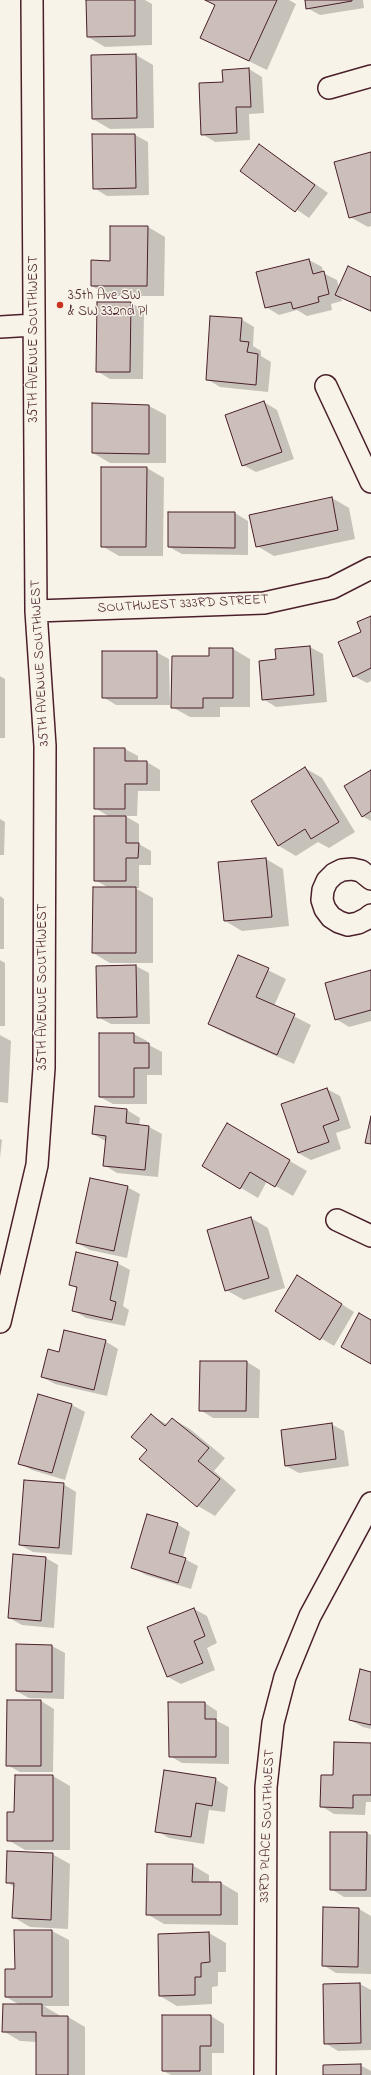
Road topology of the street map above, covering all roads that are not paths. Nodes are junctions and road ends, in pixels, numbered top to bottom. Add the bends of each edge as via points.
1 (32, 0) edge
2 (371, 76) edge
3 (329, 88) dead end
4 (34, 325) junction
5 (0, 327) edge
6 (326, 386) dead end
7 (371, 482) edge
8 (371, 568) edge
9 (36, 611) junction
10 (371, 879) edge
11 (371, 915) edge
12 (337, 1220) dead end
13 (371, 1236) edge
14 (0, 1322) edge
15 (371, 1503) edge
16 (265, 2075) edge

1 - 4 street, 35TH AVENUE SOUTHWEST
2 - 3 street
4 - 5 street
4 - 9 street, 35TH AVENUE SOUTHWEST
6 - 7 street
8 - 9 street, SOUTHWEST 333RD STREET via 332,588 264,603
9 - 14 street, 35TH AVENUE SOUTHWEST via 45,746 44,1068 37,1165
10 - 11 street via 361,871 342,870 327,881 322,900 330,917 348,925 358,923
12 - 13 street
15 - 16 street, 33RD PLACE SOUTHWEST via 310,1616 284,1677 272,1723 266,1787

